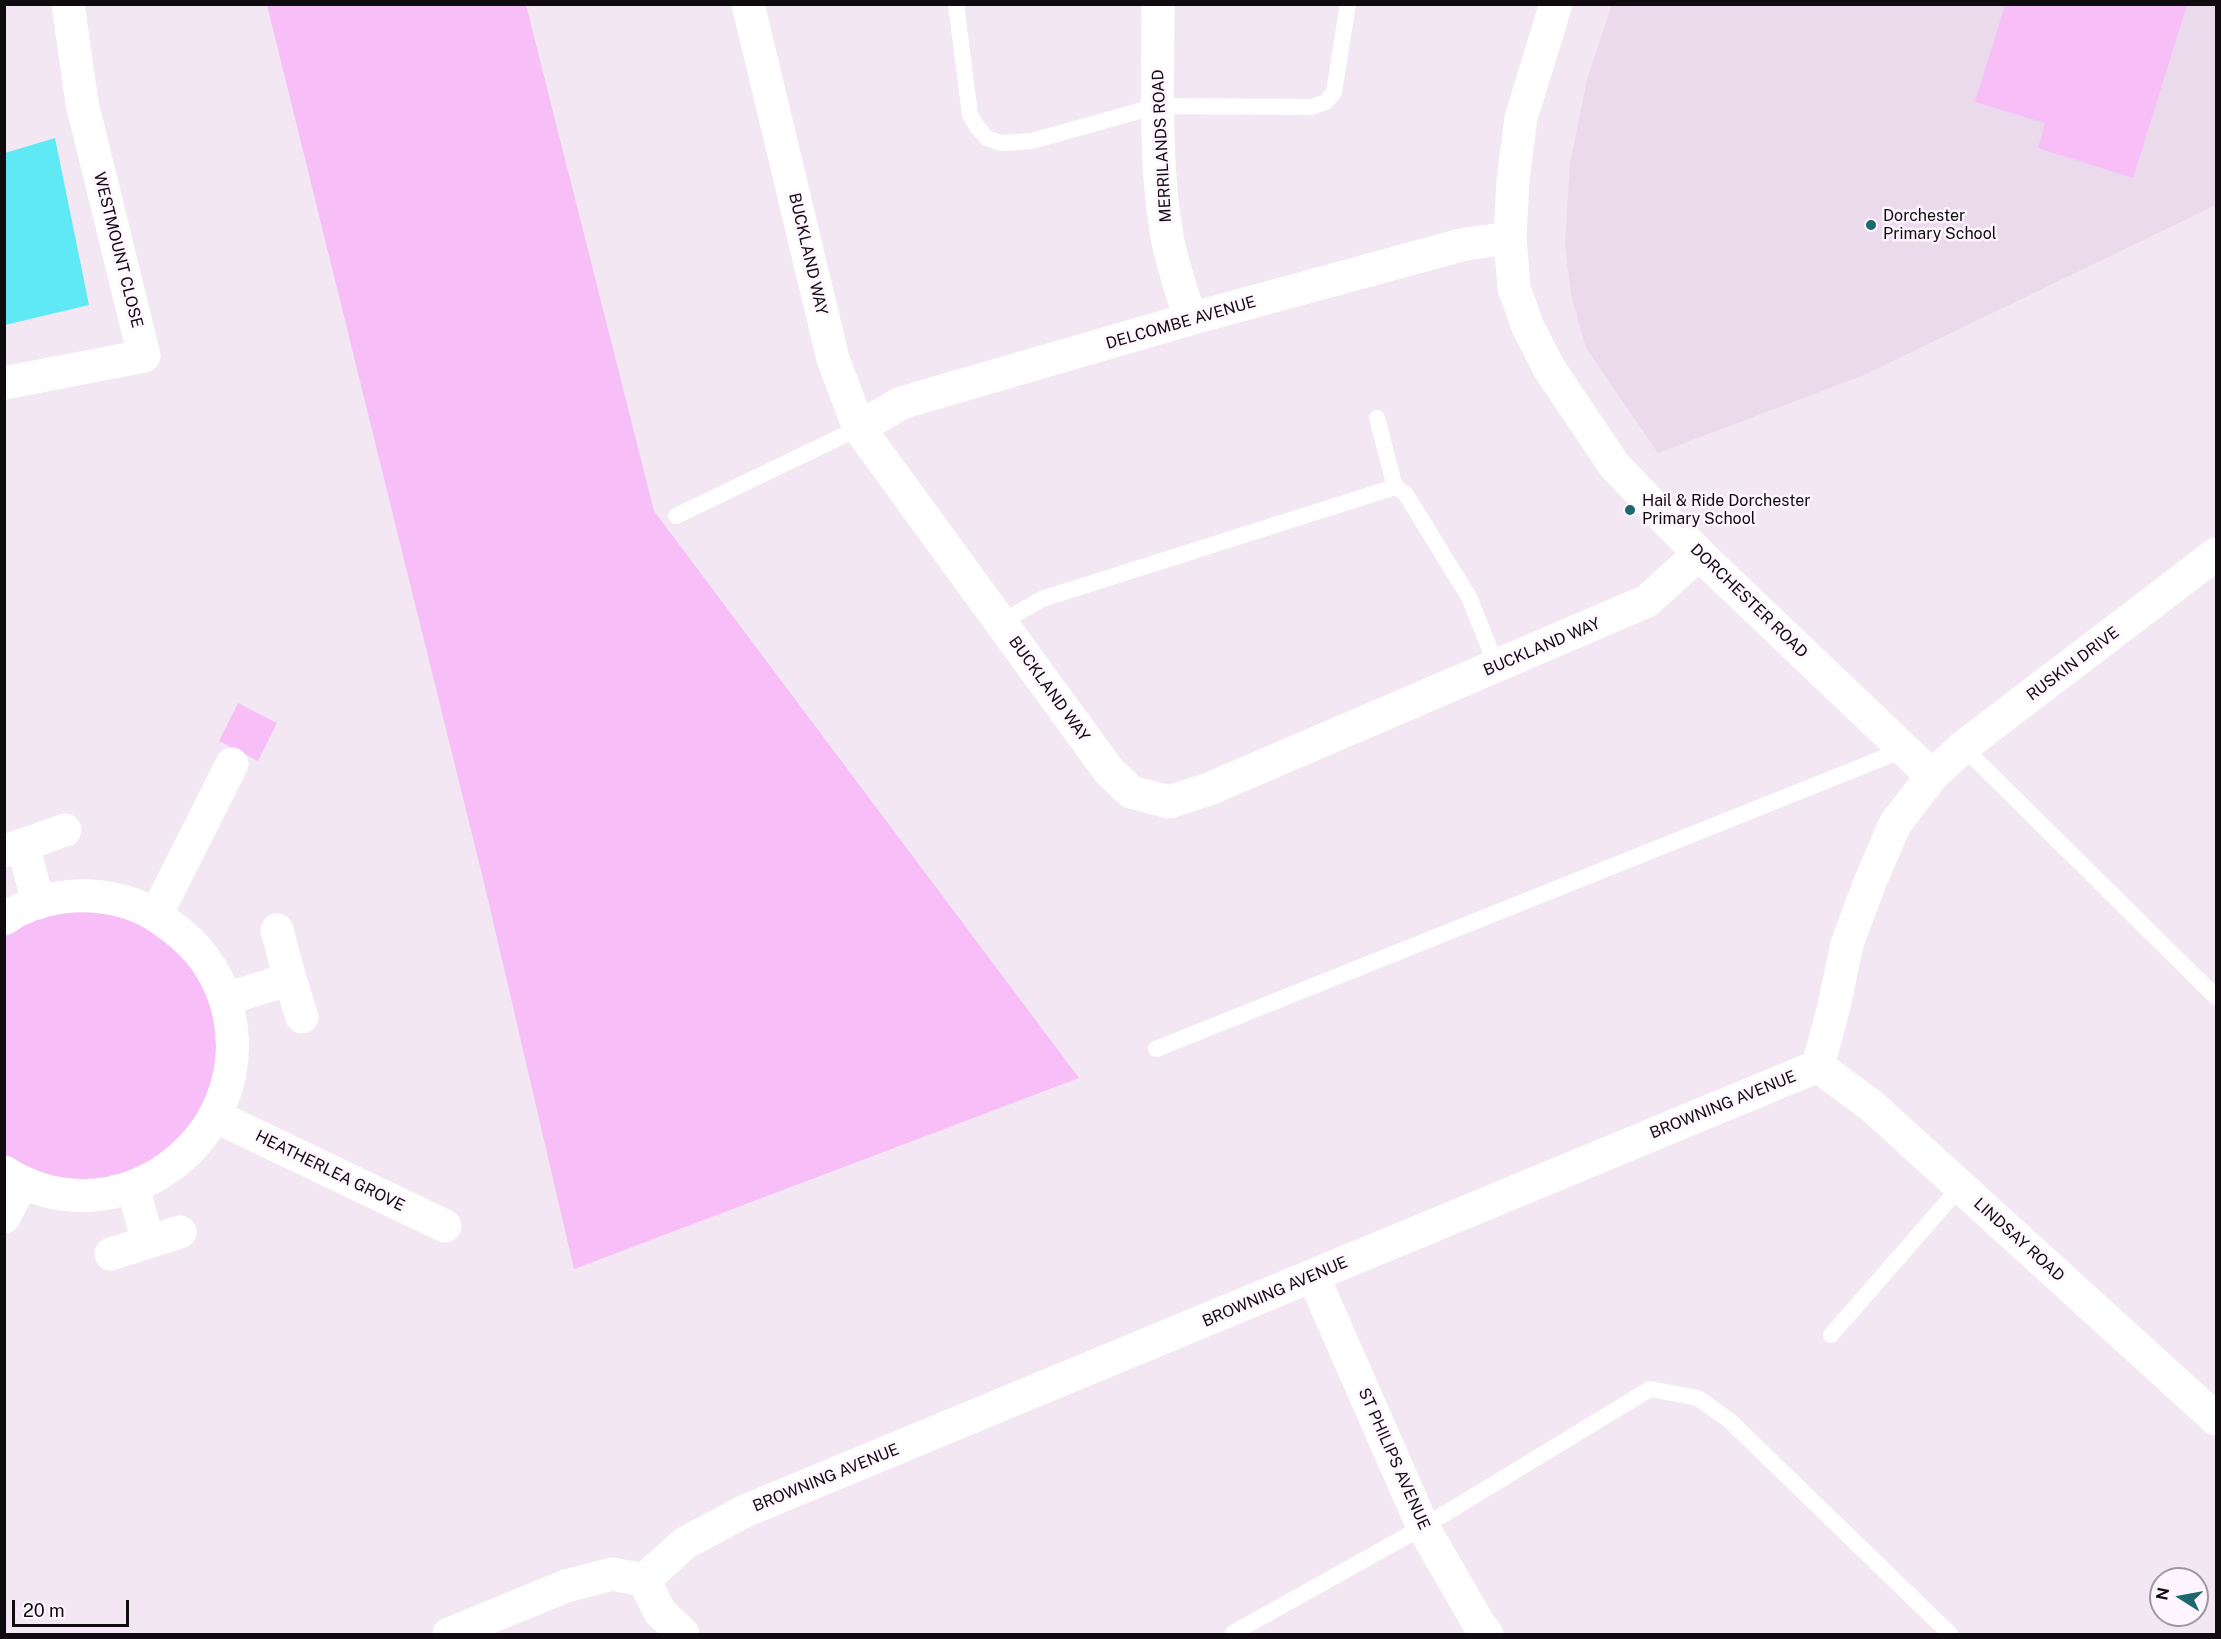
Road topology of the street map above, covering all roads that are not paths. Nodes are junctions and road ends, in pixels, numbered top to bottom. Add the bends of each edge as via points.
1 (68, 4) edge
2 (748, 4) edge
3 (956, 4) edge
4 (1158, 4) edge
5 (1348, 4) edge
6 (1556, 4) edge
7 (1157, 106) junction
8 (1510, 238) junction
9 (1190, 319) junction
10 (4, 383) edge
11 (1377, 418) dead end
12 (859, 428) junction
13 (1395, 487) junction
14 (676, 516) dead end
15 (1699, 554) junction
16 (2217, 554) edge
17 (1000, 623) junction
18 (1497, 667) junction
19 (1963, 747) junction
20 (1903, 750) junction
21 (232, 764) dead end
22 (1932, 776) junction
23 (65, 830) dead end
24 (14, 848) edge
25 (39, 903) junction
26 (156, 915) junction
27 (4, 919) edge
28 (278, 930) dead end
29 (290, 979) junction
30 (2217, 997) edge
31 (225, 999) junction
32 (303, 1017) dead end
33 (1156, 1049) dead end
34 (1818, 1066) junction
35 (215, 1116) junction
36 (13, 1177) edge
37 (1961, 1186) junction
38 (133, 1187) junction
39 (4, 1217) edge
40 (445, 1226) dead end
41 (180, 1232) dead end
42 (148, 1242) junction
43 (111, 1254) dead end
44 (1313, 1276) junction
45 (1831, 1335) dead end
46 (2217, 1419) edge
47 (1423, 1527) junction
48 (644, 1580) junction
49 (1233, 1633) edge
50 (449, 1635) edge
51 (683, 1635) edge
52 (1487, 1635) edge
53 (1950, 1635) edge

1 - 10 street, WESTMOUNT CLOSE via 82,103 144,356
2 - 12 street, BUCKLAND WAY via 833,359
3 - 7 lane via 970,115 987,138 1001,143 1032,141
4 - 7 street, MERRILANDS ROAD
5 - 7 lane via 1334,92 1326,102 1311,107
6 - 8 street, DORCHESTER ROAD via 1521,118
7 - 9 street, MERRILANDS ROAD via 1166,233
8 - 9 street, DELCOMBE AVENUE via 1466,244
8 - 15 street, DORCHESTER ROAD via 1514,288 1549,368 1614,465
9 - 12 street, DELCOMBE AVENUE via 901,403
11 - 13 lane
12 - 14 lane
12 - 17 street, BUCKLAND WAY
13 - 17 lane via 1042,599
13 - 18 lane via 1405,493 1469,597
15 - 18 street, BUCKLAND WAY via 1647,602
15 - 20 street, DORCHESTER ROAD
16 - 19 street, RUSKIN DRIVE
17 - 18 street, BUCKLAND WAY via 1109,771 1131,792 1169,802 1209,789
19 - 22 street, RUSKIN DRIVE
19 - 30 lane
20 - 22 street, DORCHESTER ROAD
20 - 33 lane
21 - 26 street
22 - 34 street, BROWNING AVENUE via 1895,824 1870,882 1847,944
23 - 24 street
24 - 25 street
25 - 26 street via 79,895 107,897
25 - 27 street
26 - 31 street via 197,947
28 - 29 street
29 - 31 street
29 - 32 street
31 - 35 street via 232,1028 232,1058 227,1088
34 - 37 street, LINDSAY ROAD via 1873,1107
34 - 44 street, BROWNING AVENUE
35 - 38 street via 183,1158
35 - 40 street, HEATHERLEA GROVE
36 - 38 street via 56,1194 92,1196
36 - 39 street
37 - 45 lane
37 - 46 street, LINDSAY ROAD
38 - 42 street
41 - 42 street
42 - 43 street
44 - 47 street, ST PHILIPS AVENUE
44 - 48 street, BROWNING AVENUE via 746,1511 685,1543
47 - 49 lane
47 - 52 street, ST PHILIPS AVENUE
47 - 53 lane via 1650,1389 1698,1398 1730,1421
48 - 50 street via 612,1574 566,1587
48 - 51 street via 660,1612

